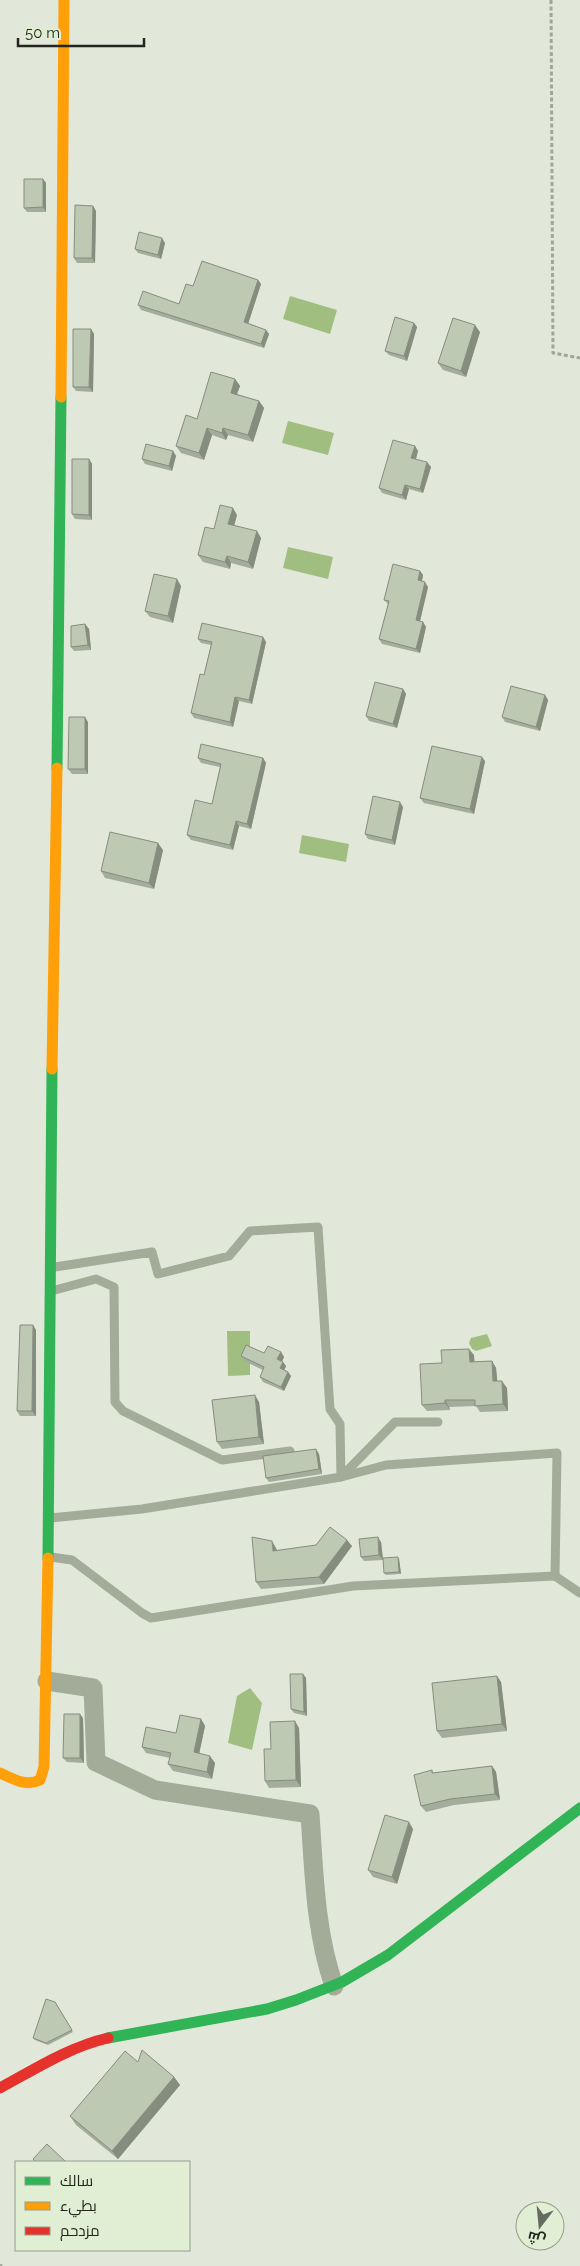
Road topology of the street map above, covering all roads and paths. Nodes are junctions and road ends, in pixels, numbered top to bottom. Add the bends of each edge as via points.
1 (64, 0) edge
2 (551, 0) edge
3 (580, 358) edge
4 (52, 1268) junction
5 (52, 1291) junction
6 (438, 1422) dead end
7 (290, 1451) edge
8 (341, 1477) junction
9 (50, 1518) junction
10 (50, 1557) junction
11 (554, 1576) junction
12 (580, 1593) edge
13 (46, 1682) junction
14 (0, 1773) edge
15 (580, 1808) edge
16 (334, 1986) junction
17 (0, 2088) edge

1 - 4 street
2 - 3 path via 553,353
4 - 5 street
4 - 8 lane via 152,1252 158,1274 229,1256 250,1231 318,1227 330,1409 340,1424
5 - 7 lane via 96,1279 114,1287 115,1402 123,1411 222,1460
5 - 9 street
6 - 8 lane via 395,1422
8 - 9 lane via 142,1508
8 - 11 lane via 386,1465 557,1452
9 - 10 street
10 - 11 lane via 72,1560 151,1618 353,1586
10 - 13 street
11 - 12 lane
13 - 14 street via 44,1767 40,1780 26,1785
13 - 16 street via 93,1688 96,1762 155,1790 310,1814 323,1955
15 - 16 street via 412,1938 367,1970
16 - 17 street via 262,2009 86,2043

